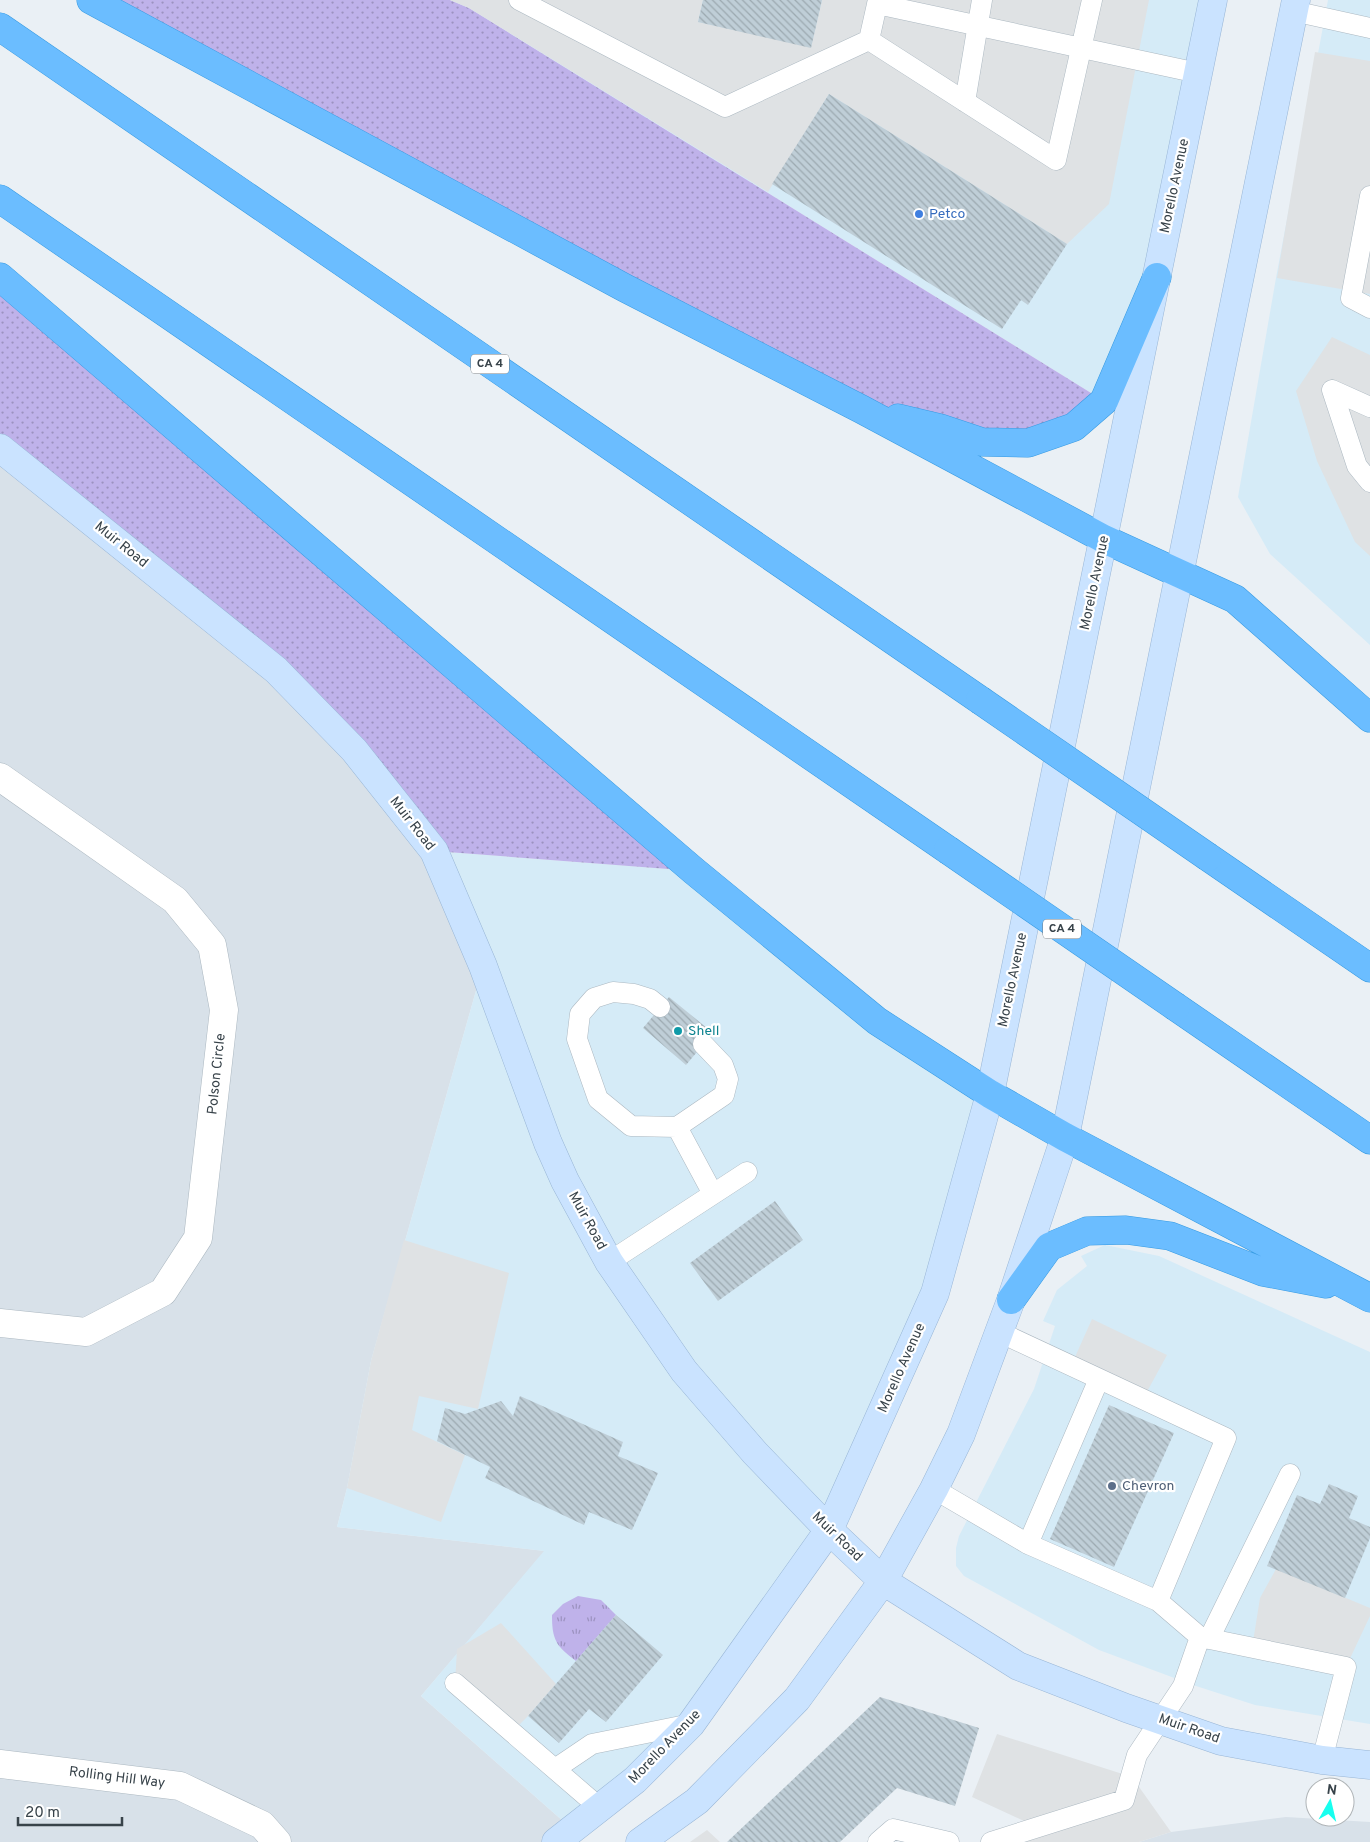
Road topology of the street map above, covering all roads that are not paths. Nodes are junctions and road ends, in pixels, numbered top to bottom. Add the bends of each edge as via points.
1 (91, 0) edge
2 (519, 0) edge
3 (982, 0) edge
4 (1092, 0) edge
5 (1213, 0) edge
6 (877, 2) edge
7 (1294, 6) edge
8 (977, 26) junction
9 (0, 27) edge
10 (1370, 28) edge
11 (869, 40) junction
12 (1082, 48) junction
13 (1198, 73) junction
14 (965, 102) junction
15 (1370, 196) edge
16 (0, 199) edge
17 (0, 277) edge
18 (1157, 277) junction
19 (1370, 308) edge
20 (1370, 407) edge
21 (861, 409) junction
22 (0, 448) edge
23 (1370, 482) edge
24 (1104, 539) junction
25 (1178, 574) junction
26 (1370, 718) edge
27 (0, 778) edge
28 (1370, 968) edge
29 (660, 1007) dead end
30 (703, 1044) dead end
31 (990, 1094) junction
32 (677, 1127) junction
33 (1065, 1138) junction
34 (1370, 1140) edge
35 (747, 1172) dead end
36 (713, 1194) junction
37 (609, 1262) junction
38 (1362, 1293) edge
39 (1011, 1300) junction
40 (0, 1323) edge
41 (999, 1332) junction
42 (1099, 1379) junction
43 (1290, 1474) dead end
44 (934, 1489) junction
45 (829, 1530) junction
46 (1028, 1544) junction
47 (883, 1581) junction
48 (1158, 1601) junction
49 (1204, 1638) junction
50 (455, 1683) dead end
51 (1160, 1720) junction
52 (691, 1724) junction
53 (1322, 1760) junction
54 (0, 1764) edge
55 (1370, 1766) edge
56 (555, 1769) junction
57 (600, 1808) junction
58 (277, 1842) edge
59 (556, 1842) edge
60 (642, 1842) edge
61 (878, 1842) edge
62 (950, 1842) edge
63 (991, 1842) edge

1 - 21 highway via 625,288
2 - 11 lane via 726,107
3 - 8 lane
4 - 12 lane
5 - 13 street, Morello Avenue
6 - 8 lane
6 - 11 lane
7 - 10 lane
7 - 25 street
8 - 12 lane
8 - 14 lane
9 - 28 highway, CA 4, bridge
11 - 14 lane
12 - 13 lane
12 - 14 lane via 1056,160
13 - 18 street, Morello Avenue
15 - 19 lane via 1351,298
16 - 34 highway, CA 4, bridge
17 - 31 highway via 694,871 877,1021
18 - 21 highway via 1104,401 1074,427 1028,443 982,442
18 - 24 street, Morello Avenue
20 - 23 lane via 1332,390 1357,466
21 - 24 highway
22 - 37 street, Muir Road via 276,670 354,750 434,851 483,966 548,1143
24 - 25 highway
24 - 31 street, Morello Avenue
25 - 26 highway via 1235,598
25 - 33 street
27 - 40 street, Polson Circle via 175,900 212,945 224,1010 198,1238 163,1292 86,1332
29 - 32 lane via 650,999 634,994 612,992 594,998 580,1014 577,1039 598,1099 631,1126
30 - 32 lane via 723,1065 728,1079 724,1095
31 - 33 highway
31 - 45 street, Morello Avenue via 935,1293
32 - 36 lane
33 - 38 highway
33 - 39 street
35 - 36 lane
36 - 37 lane
37 - 45 street, Muir Road via 684,1371 755,1453
38 - 39 highway via 1263,1272 1170,1236 1126,1230 1087,1231 1049,1247
39 - 41 street
41 - 42 lane
41 - 44 street via 961,1434
42 - 46 lane
42 - 48 lane via 1226,1438
43 - 49 lane
44 - 46 lane
44 - 47 street
45 - 47 street, Muir Road
45 - 52 street, Morello Avenue
46 - 48 lane
47 - 51 street, Muir Road via 1018,1666
47 - 60 street via 797,1699 697,1801
48 - 49 lane
49 - 51 lane via 1183,1686
49 - 53 lane via 1346,1667
50 - 56 lane
51 - 53 street, Muir Road via 1221,1741
51 - 63 lane via 1137,1755 1124,1800
52 - 56 lane via 592,1744
52 - 57 street, Morello Avenue via 635,1780
53 - 55 street, Muir Road
54 - 58 street, Rolling Hill Way via 180,1786 262,1824
56 - 57 lane
57 - 59 street, Morello Avenue
61 - 62 lane via 893,1828

